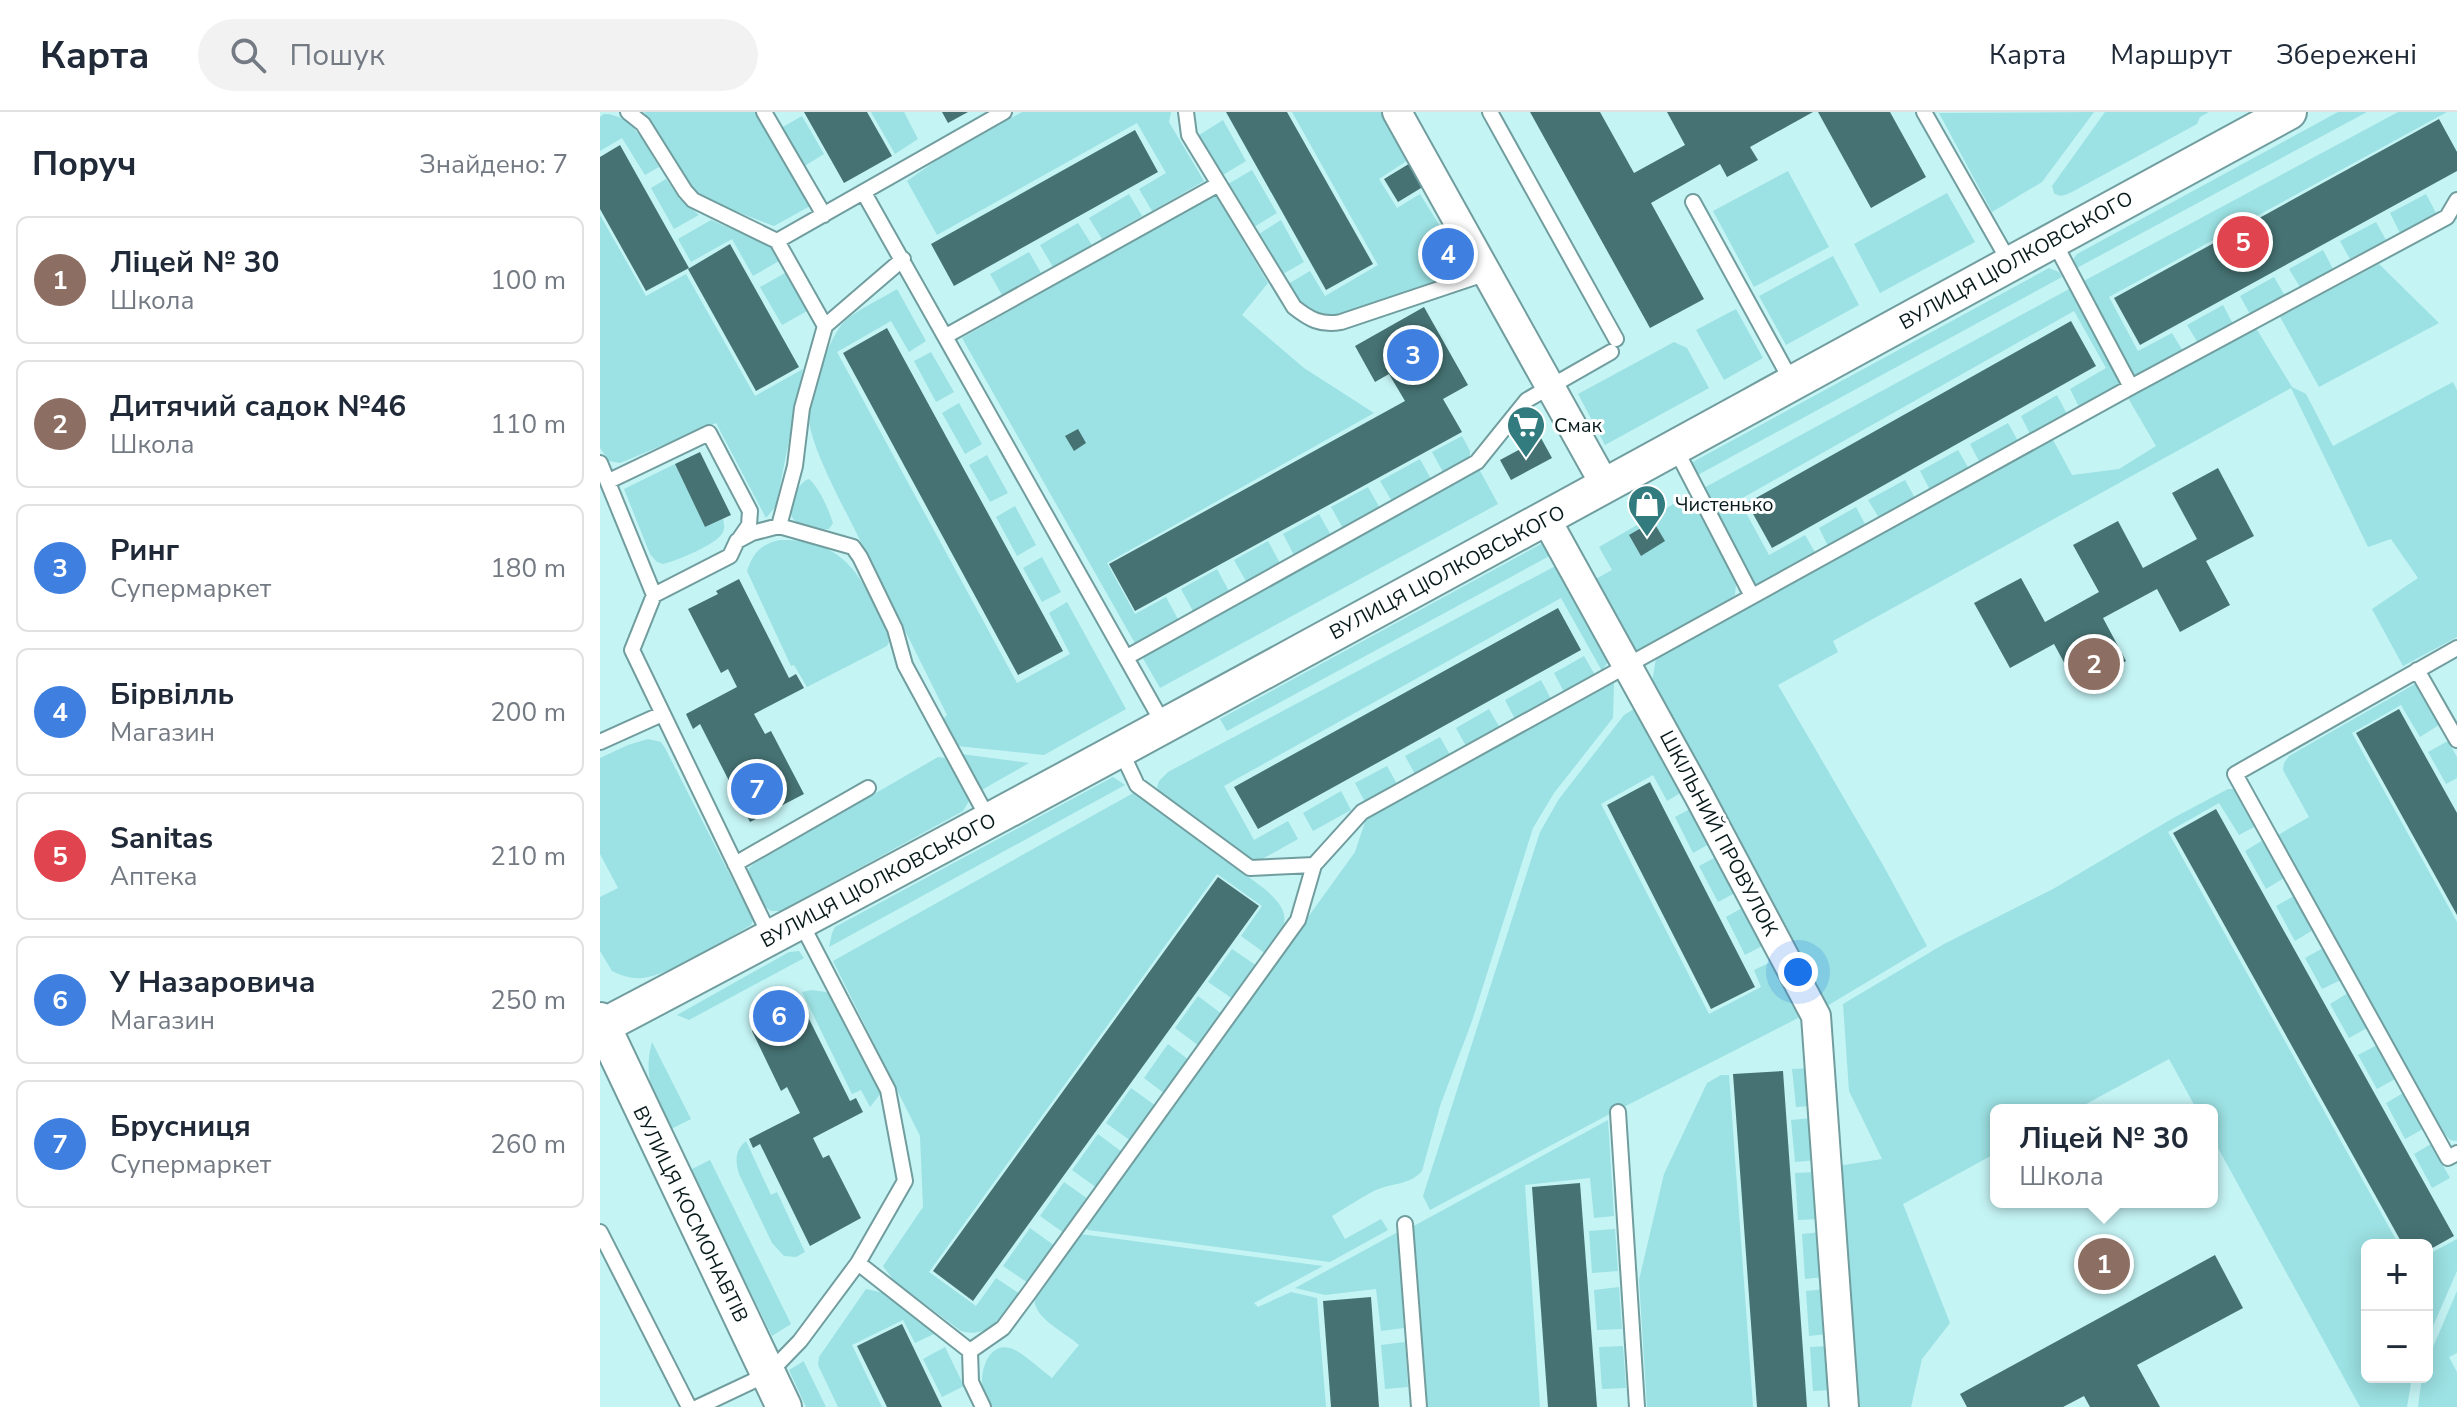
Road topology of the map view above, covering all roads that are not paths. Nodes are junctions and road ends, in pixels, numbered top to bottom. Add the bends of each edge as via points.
1 (628, 112) edge
2 (764, 112) edge
3 (1004, 112) edge
4 (1186, 112) edge
5 (1397, 112) edge
6 (1490, 112) edge
7 (1924, 112) edge
8 (2289, 112) edge
9 (1219, 184) junction
10 (864, 193) junction
11 (2457, 200) edge
12 (1693, 202) dead end
13 (824, 215) junction
14 (2053, 240) junction
15 (777, 241) junction
16 (903, 259) junction
17 (2010, 263) junction
18 (1487, 273) junction
19 (825, 326) junction
20 (946, 336) junction
21 (1792, 382) junction
22 (1550, 387) junction
23 (2131, 387) junction
24 (1674, 447) junction
25 (600, 463) edge
26 (609, 481) junction
27 (1605, 485) junction
28 (1546, 519) junction
29 (779, 526) junction
30 (737, 541) junction
31 (654, 595) junction
32 (1752, 596) junction
33 (2457, 648) edge
34 (1127, 657) junction
35 (1628, 665) junction
36 (2417, 670) junction
37 (662, 714) junction
38 (1164, 725) junction
39 (2457, 740) edge
40 (600, 742) edge
41 (1120, 749) junction
42 (868, 788) dead end
43 (989, 820) junction
44 (735, 864) junction
45 (1314, 865) junction
46 (801, 923) junction
47 (771, 939) junction
48 (602, 1023) edge
49 (1618, 1112) dead end
50 (2457, 1153) edge
51 (1405, 1224) dead end
52 (600, 1232) edge
53 (858, 1263) junction
54 (970, 1351) junction
55 (768, 1374) junction
56 (689, 1407) edge
57 (698, 1407) edge
58 (784, 1407) edge
59 (983, 1407) edge
60 (1419, 1407) edge
61 (1637, 1407) edge
62 (1844, 1407) edge

1 - 15 lane via 643,124 693,200
2 - 13 lane
3 - 10 lane
4 - 9 lane via 1189,135
5 - 18 street
6 - 22 lane via 1613,345
7 - 17 lane
8 - 14 street, ВУЛИЦЯ ЦІОЛКОВСЬКОГО
9 - 18 lane via 1294,307 1327,325
9 - 20 lane
10 - 13 lane
10 - 16 lane
11 - 23 lane via 2447,217
12 - 21 lane
13 - 15 lane
14 - 17 street, ВУЛИЦЯ ЦІОЛКОВСЬКОГО
14 - 23 lane
15 - 19 lane
16 - 19 lane
16 - 20 lane
17 - 21 street, ВУЛИЦЯ ЦІОЛКОВСЬКОГО
18 - 22 street
19 - 29 lane via 802,408 795,466
20 - 34 lane
21 - 24 street, ВУЛИЦЯ ЦІОЛКОВСЬКОГО
22 - 27 street
22 - 34 lane via 1527,400 1477,462
23 - 32 lane
24 - 27 street, ВУЛИЦЯ ЦІОЛКОВСЬКОГО
24 - 32 lane
25 - 26 lane
26 - 30 lane via 709,433 750,511 749,525
26 - 31 lane
27 - 28 street, ВУЛИЦЯ ЦІОЛКОВСЬКОГО
28 - 35 street, ШКІЛЬНИЙ ПРОВУЛОК
28 - 38 street, ВУЛИЦЯ ЦІОЛКОВСЬКОГО
29 - 30 lane
29 - 43 lane via 853,547 895,629 905,665
30 - 31 lane via 730,556
31 - 37 lane via 632,650
32 - 35 lane
33 - 36 lane
34 - 38 lane
35 - 45 lane via 1362,812
35 - 62 street, ШКІЛЬНИЙ ПРОВУЛОК via 1816,1016
36 - 39 lane
36 - 50 lane via 2235,774 2448,1158
37 - 40 lane
37 - 44 lane
38 - 41 street, ВУЛИЦЯ ЦІОЛКОВСЬКОГО
41 - 43 street, ВУЛИЦЯ ЦІОЛКОВСЬКОГО
41 - 45 lane via 1137,785 1250,868
42 - 44 lane
43 - 46 street, ВУЛИЦЯ ЦІОЛКОВСЬКОГО
44 - 47 lane
45 - 54 lane via 1298,920 1003,1328
46 - 47 street, ВУЛИЦЯ ЦІОЛКОВСЬКОГО
46 - 53 lane via 888,1090 905,1181
47 - 48 street, ВУЛИЦЯ ЦІОЛКОВСЬКОГО
48 - 55 street, ВУЛИЦЯ КОСМОНАВТІВ
49 - 61 lane
51 - 60 lane
52 - 56 lane
53 - 54 lane
53 - 55 lane via 800,1341
54 - 59 lane via 971,1382
55 - 57 lane
55 - 58 street, ВУЛИЦЯ КОСМОНАВТІВ

